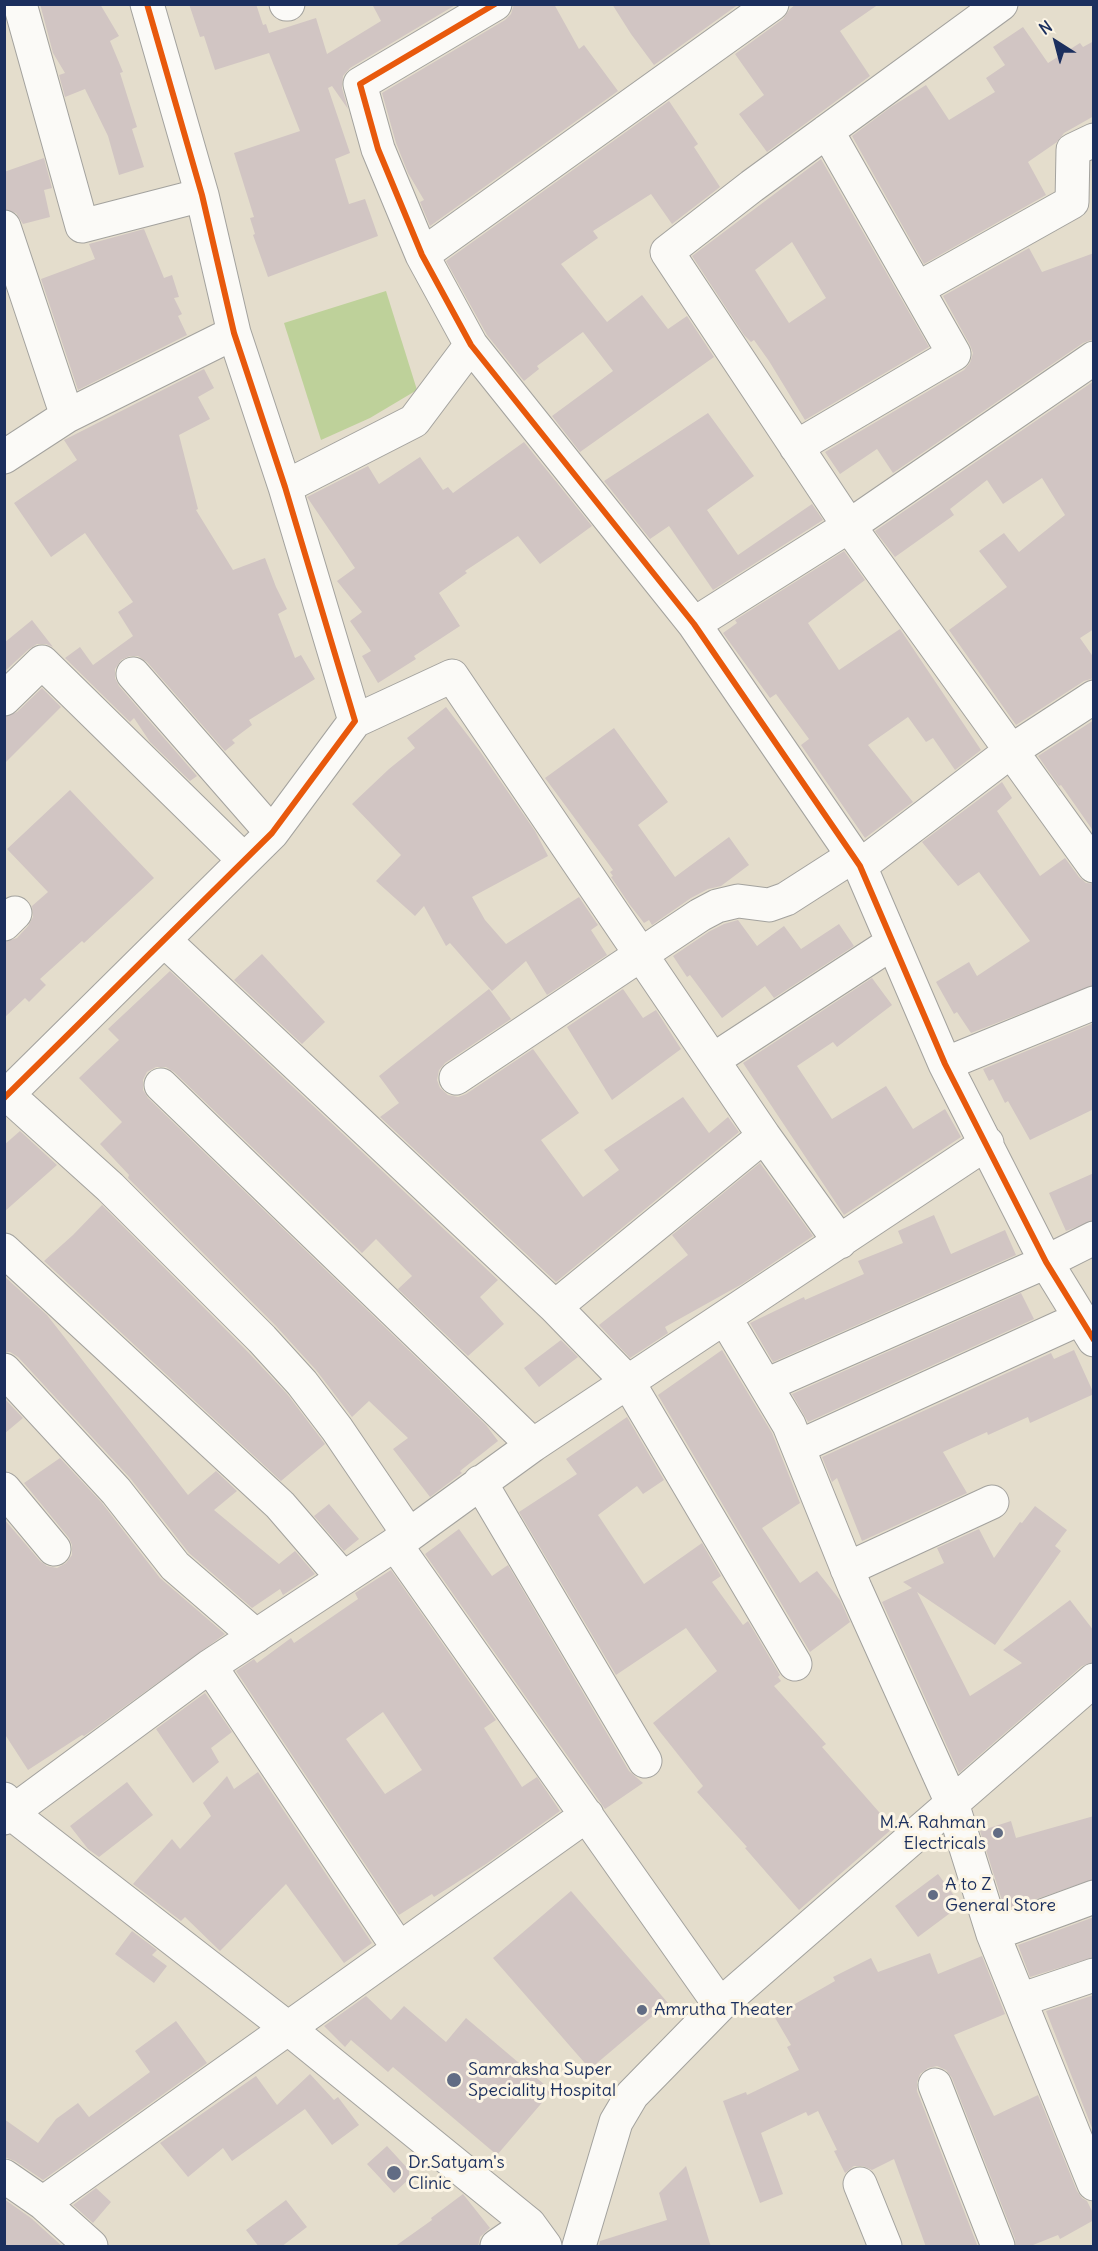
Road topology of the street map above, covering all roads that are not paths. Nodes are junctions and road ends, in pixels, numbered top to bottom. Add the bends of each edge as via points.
1 (20, 4) edge
2 (147, 4) edge
3 (495, 4) edge
4 (772, 4) edge
5 (1001, 4) edge
6 (827, 131) junction
7 (1094, 140) edge
8 (202, 195) junction
9 (4, 227) edge
10 (422, 255) junction
11 (917, 289) junction
12 (234, 333) junction
13 (471, 345) junction
14 (1094, 358) edge
15 (68, 416) junction
16 (796, 447) junction
17 (4, 457) edge
18 (285, 487) junction
19 (849, 526) junction
20 (694, 624) junction
21 (133, 674) dead end
22 (1094, 697) edge
23 (4, 699) edge
24 (356, 721) junction
25 (1011, 751) junction
26 (272, 833) junction
27 (244, 860) junction
28 (857, 861) junction
29 (1094, 866) edge
30 (164, 940) junction
31 (892, 943) junction
32 (640, 954) junction
33 (1094, 1003) edge
34 (713, 1060) junction
35 (945, 1064) junction
36 (456, 1077) dead end
37 (161, 1084) dead end
38 (6, 1097) edge
39 (764, 1136) junction
40 (987, 1143) junction
41 (1094, 1238) edge
42 (840, 1242) junction
43 (4, 1250) edge
44 (1046, 1262) junction
45 (555, 1307) junction
46 (725, 1318) junction
47 (1086, 1330) edge
48 (4, 1370) edge
49 (628, 1382) junction
50 (766, 1385) junction
51 (533, 1445) junction
52 (798, 1447) junction
53 (480, 1482) junction
54 (4, 1489) edge
55 (992, 1502) dead end
56 (402, 1540) junction
57 (54, 1550) dead end
58 (847, 1569) junction
59 (344, 1578) junction
60 (256, 1636) junction
61 (795, 1664) dead end
62 (210, 1666) junction
63 (1094, 1680) edge
64 (645, 1761) dead end
65 (952, 1803) junction
66 (7, 1810) edge
67 (587, 1815) junction
68 (1094, 1897) edge
69 (993, 1934) junction
70 (399, 1949) junction
71 (1094, 1976) edge
72 (1020, 2000) junction
73 (720, 2005) junction
74 (289, 2028) junction
75 (935, 2085) dead end
76 (4, 2176) edge
77 (860, 2184) dead end
78 (1094, 2184) edge
79 (43, 2203) junction
80 (537, 2235) edge
81 (91, 2247) edge
82 (497, 2247) edge
83 (579, 2247) edge
84 (885, 2247) edge
85 (998, 2247) edge

1 - 8 street via 82,226
2 - 8 street
3 - 10 street via 360,84 378,149
4 - 10 street
5 - 6 street
6 - 11 street
6 - 16 street via 667,252
7 - 11 street via 1073,150 1072,202
8 - 12 street
9 - 15 street
10 - 13 street
11 - 16 street via 954,354
12 - 15 street
12 - 18 street
13 - 18 street via 414,422
13 - 20 street
14 - 19 street
15 - 17 street
16 - 19 street
18 - 24 street
19 - 20 street
19 - 25 street
20 - 28 street
21 - 26 street
22 - 25 street
23 - 27 street via 42,662
24 - 26 street
24 - 32 street via 452,676
25 - 28 street
25 - 29 street
26 - 27 street
27 - 30 street
28 - 31 street
28 - 32 street via 769,905 738,901 717,906
30 - 38 street
30 - 45 street
31 - 34 street
31 - 35 street
32 - 34 street
32 - 36 street
33 - 35 street
34 - 39 street
35 - 40 street
37 - 51 street
38 - 56 street via 110,1187 302,1383 338,1429
39 - 42 street
39 - 45 street
40 - 42 street
40 - 44 street
41 - 44 street
42 - 46 street
43 - 59 street via 280,1505
44 - 47 street
44 - 50 street
45 - 49 street
46 - 49 street
46 - 50 street
47 - 52 street
48 - 60 street via 116,1491 175,1566
49 - 51 street
49 - 61 street
50 - 52 street
51 - 53 street
52 - 58 street
53 - 56 street
53 - 64 street
54 - 57 street
55 - 58 street
56 - 59 street
56 - 67 street
58 - 65 street
59 - 60 street
60 - 62 street
62 - 66 street
62 - 70 street
63 - 65 street
65 - 69 street
65 - 73 street
66 - 74 street
67 - 70 street
67 - 73 street
68 - 69 street
69 - 72 street
70 - 74 street
71 - 72 street
72 - 78 street
73 - 83 street via 632,2095 616,2122
74 - 79 street
74 - 80 street
75 - 85 street
76 - 79 street
77 - 84 street
79 - 81 street
80 - 82 street

